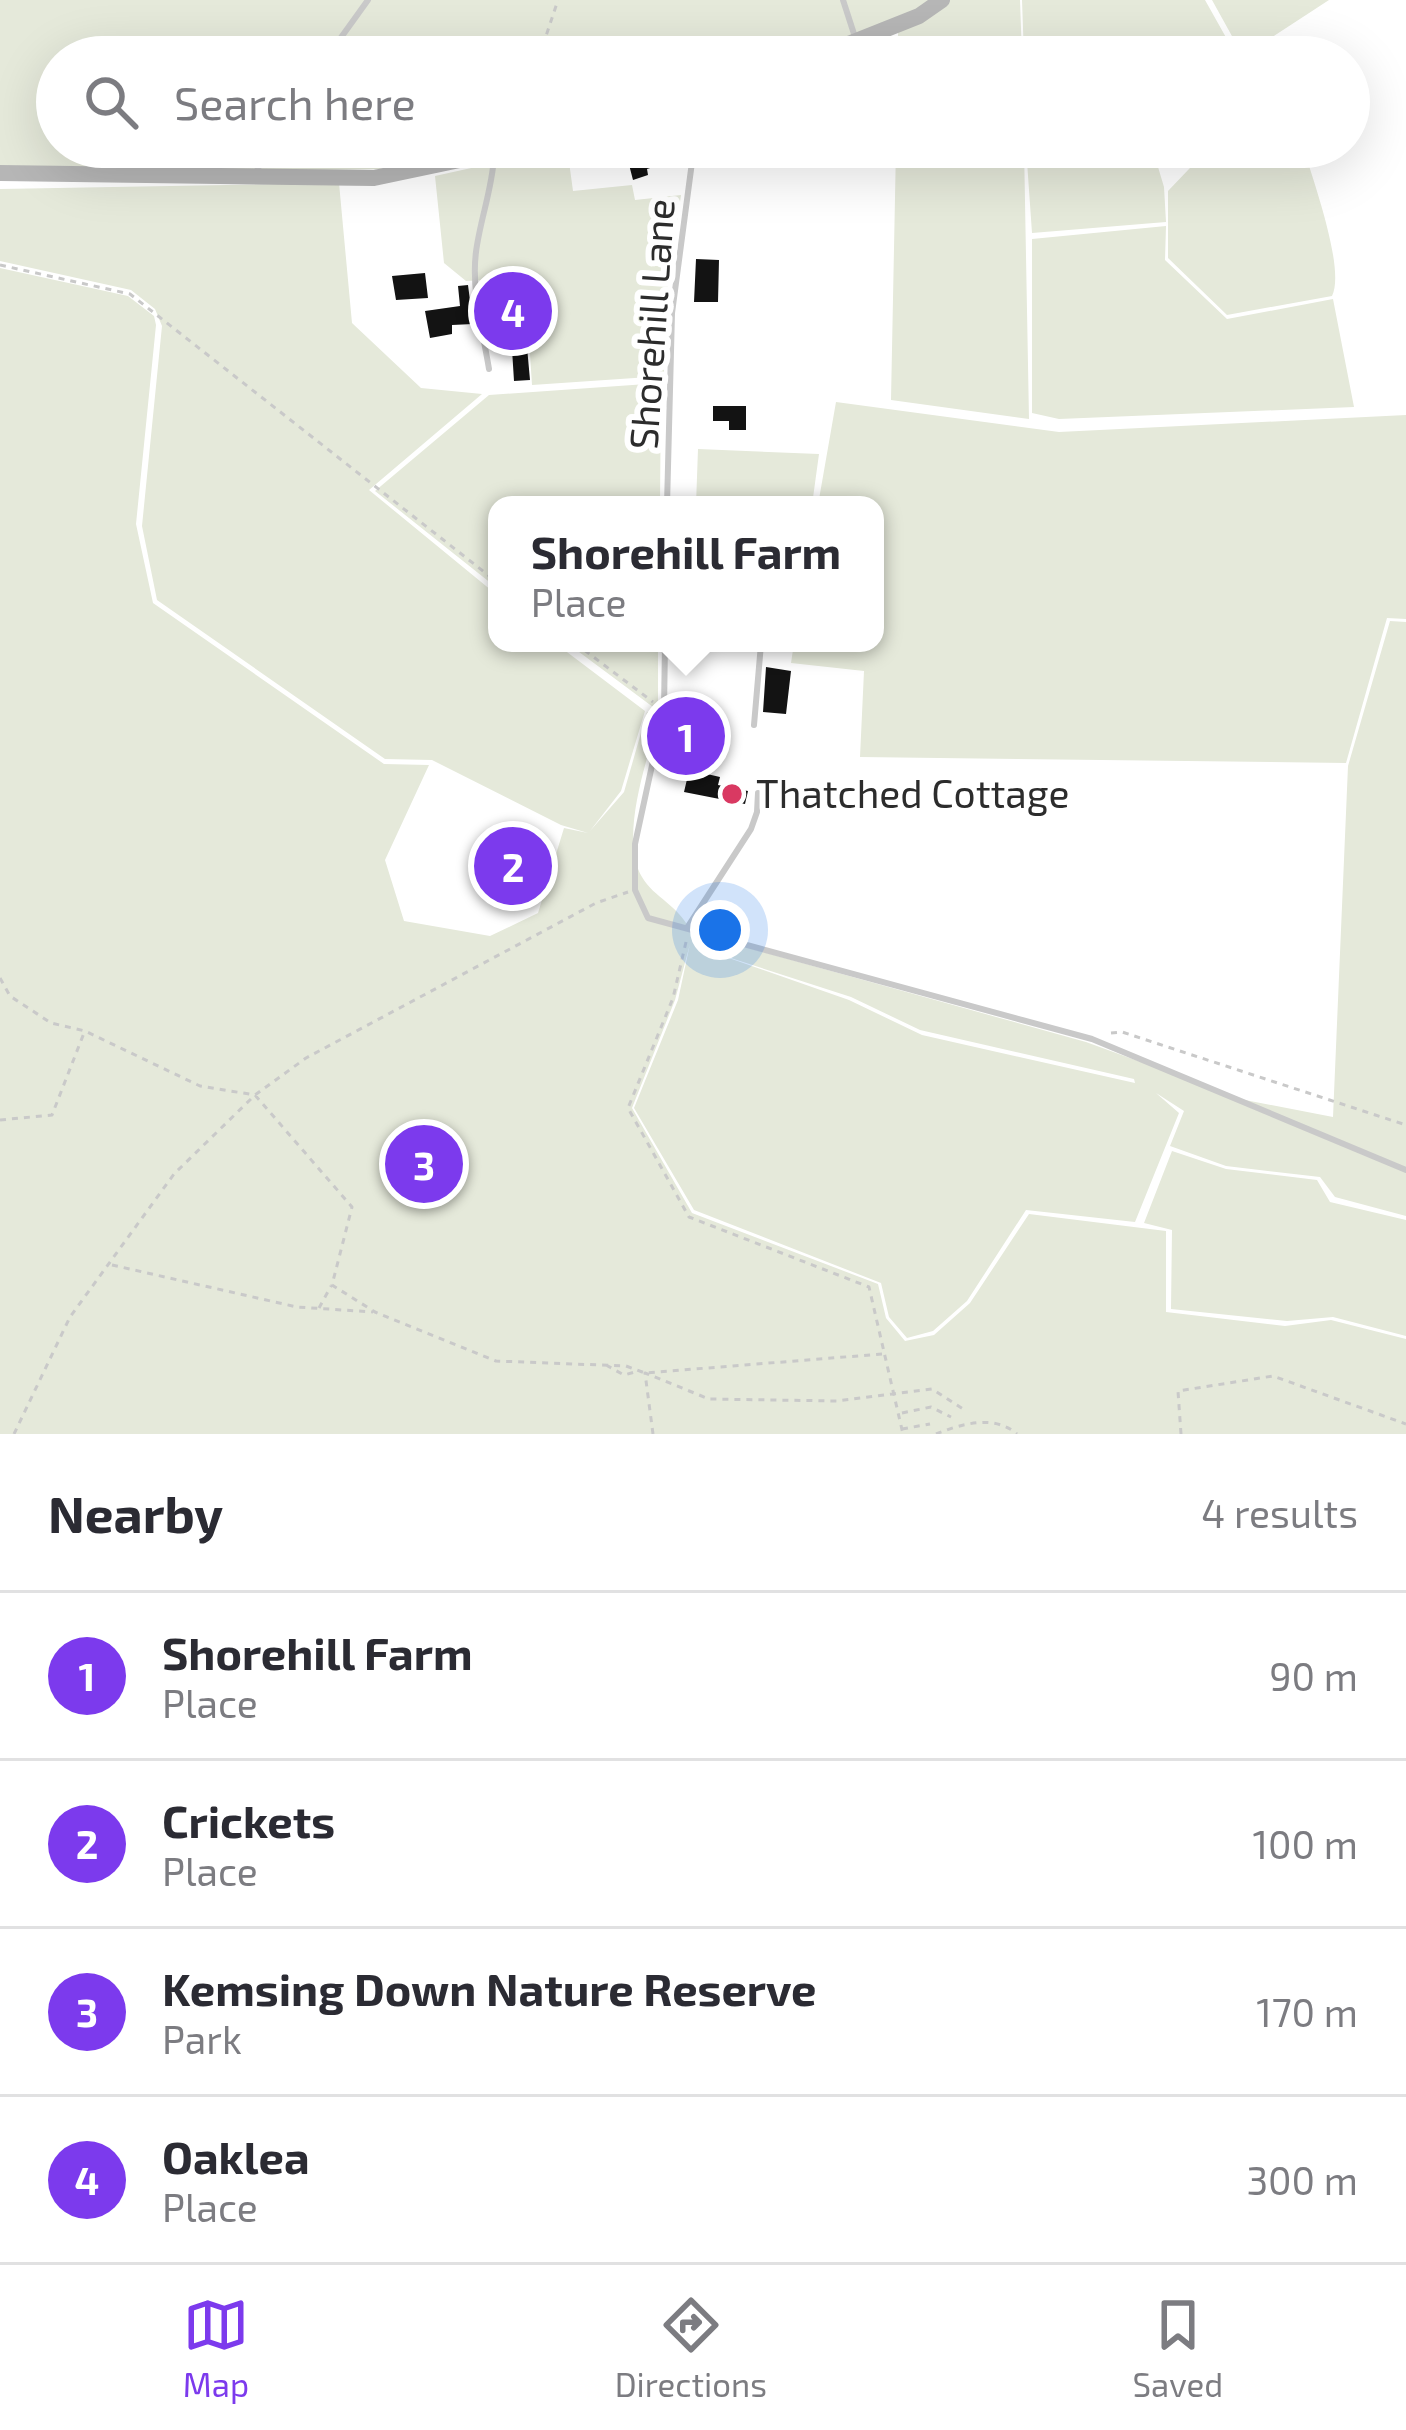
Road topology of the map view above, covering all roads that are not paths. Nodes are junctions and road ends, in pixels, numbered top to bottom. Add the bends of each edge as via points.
1 (368, 0) edge
2 (843, 0) edge
3 (942, 0) edge
4 (342, 36) edge
5 (854, 36) edge
6 (869, 36) edge
7 (258, 168) edge
8 (422, 168) edge
9 (492, 168) edge
10 (691, 168) edge
11 (0, 173) edge
12 (254, 176) junction
13 (489, 369) dead end
14 (667, 496) edge
15 (665, 652) edge
16 (759, 652) edge
17 (754, 725) dead end
18 (758, 793) dead end
19 (688, 928) junction
20 (1406, 1170) edge

1 - 4 lane
2 - 5 lane
3 - 6 street
7 - 12 lane
8 - 12 street via 374,178
9 - 13 lane via 476,254
10 - 14 lane, Shorehill Lane via 671,313
11 - 12 street
15 - 19 lane via 664,710 635,844 635,890 648,918
16 - 17 lane
18 - 19 lane via 751,829
19 - 20 lane via 1092,1039

